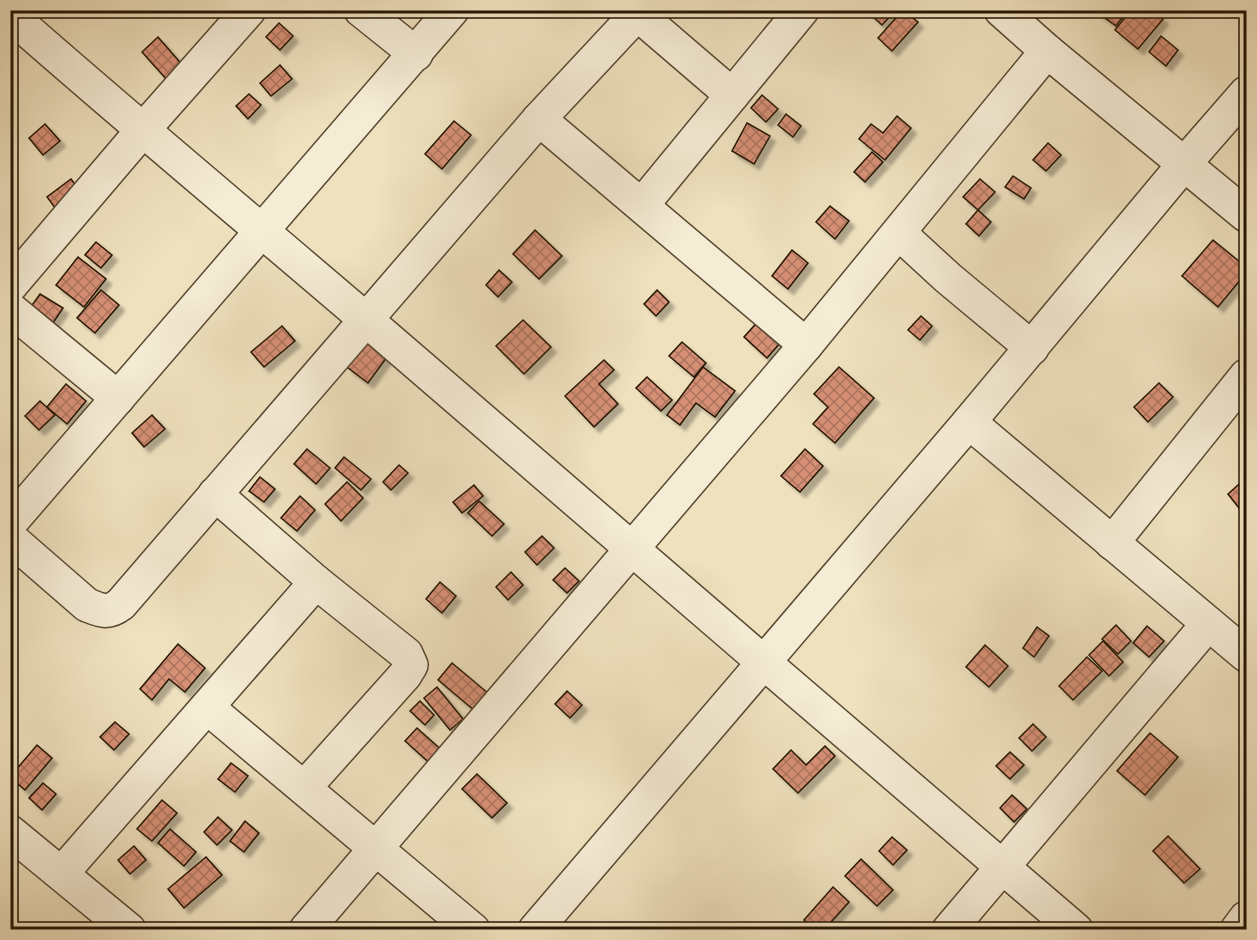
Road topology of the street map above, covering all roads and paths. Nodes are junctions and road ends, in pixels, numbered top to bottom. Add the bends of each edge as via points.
1 (249, 10) edge
2 (361, 10) edge
3 (452, 10) edge
4 (802, 10) edge
5 (1001, 10) edge
6 (635, 12) edge
7 (10, 15) edge
8 (1047, 51) junction
9 (416, 54) junction
10 (1246, 93) edge
11 (732, 95) junction
12 (539, 118) junction
13 (142, 131) junction
14 (1185, 163) junction
15 (642, 206) junction
16 (1246, 215) edge
17 (262, 231) junction
18 (898, 233) junction
19 (10, 286) edge
20 (10, 309) edge
21 (366, 320) junction
22 (806, 345) junction
23 (1032, 348) junction
24 (1246, 376) edge
25 (118, 398) junction
26 (969, 422) junction
27 (215, 494) junction
28 (10, 523) edge
29 (10, 538) edge
30 (1112, 543) junction
31 (630, 549) junction
32 (316, 582) junction
33 (1208, 624) junction
34 (1245, 649) edge
35 (764, 662) junction
36 (208, 708) junction
37 (304, 788) junction
38 (10, 832) edge
39 (375, 849) junction
40 (1002, 867) junction
41 (62, 873) junction
42 (1246, 918) edge
43 (129, 930) edge
44 (306, 930) edge
45 (473, 930) edge
46 (535, 930) edge
47 (949, 930) edge
48 (1076, 930) edge
49 (1237, 930) edge

1 - 13 street
2 - 9 street
3 - 9 street
4 - 11 street
5 - 8 street
6 - 11 street
6 - 12 street
7 - 13 street
8 - 14 street
8 - 18 street
9 - 17 street
10 - 14 street
11 - 15 street
12 - 15 street
12 - 21 street
13 - 17 street
13 - 19 street
14 - 16 street
14 - 23 street
15 - 22 street
17 - 21 street
17 - 25 street
18 - 22 street
18 - 23 street
20 - 25 street
21 - 27 street
21 - 31 street
22 - 31 street
23 - 26 street
24 - 30 street
25 - 28 street
26 - 30 street
26 - 35 street
27 - 29 street via 112,611 87,605
27 - 32 street
30 - 33 street
31 - 35 street
31 - 39 street
32 - 36 street
32 - 37 street via 406,654 411,665
33 - 34 street
33 - 40 street
35 - 40 street
35 - 46 street
36 - 37 street
36 - 41 street
37 - 39 street
38 - 41 street
39 - 44 street
39 - 45 street
40 - 47 street
40 - 48 street
41 - 43 street
42 - 49 street

